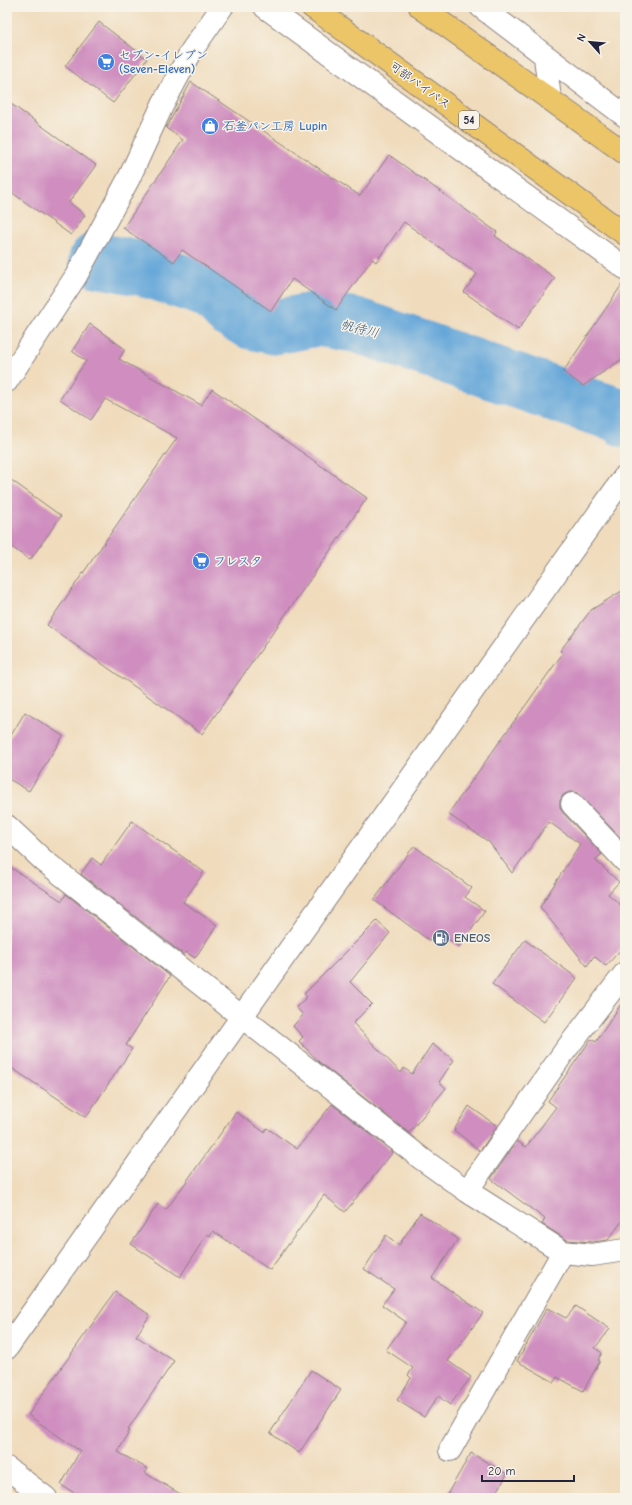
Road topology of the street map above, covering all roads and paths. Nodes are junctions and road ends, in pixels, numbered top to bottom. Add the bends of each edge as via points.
1 (222, 7) edge
2 (265, 7) edge
3 (312, 7) edge
4 (420, 7) edge
5 (481, 7) edge
6 (545, 57) junction
7 (550, 99) junction
8 (625, 116) edge
9 (625, 153) edge
10 (528, 163) junction
11 (485, 167) junction
12 (625, 234) edge
13 (625, 268) edge
14 (7, 381) edge
15 (625, 476) edge
16 (572, 804) dead end
17 (7, 826) edge
18 (625, 861) edge
19 (625, 973) edge
20 (241, 1016) junction
21 (467, 1191) junction
22 (625, 1250) edge
23 (563, 1252) junction
24 (7, 1348) edge
25 (450, 1450) dead end
26 (7, 1468) edge
27 (46, 1498) edge

1 - 14 street via 192,50 163,104 129,178 76,276
2 - 11 street
3 - 10 highway, 可部バイパス / 54
4 - 7 highway
5 - 6 street
6 - 7 street
6 - 8 street
7 - 9 highway
10 - 11 street
10 - 12 highway, 可部バイパス / 54
11 - 13 street
15 - 20 street
16 - 18 street
17 - 20 street via 43,860
19 - 21 street via 564,1052
20 - 21 street
20 - 24 street
21 - 23 street
22 - 23 street via 592,1255
23 - 25 street
26 - 27 street

